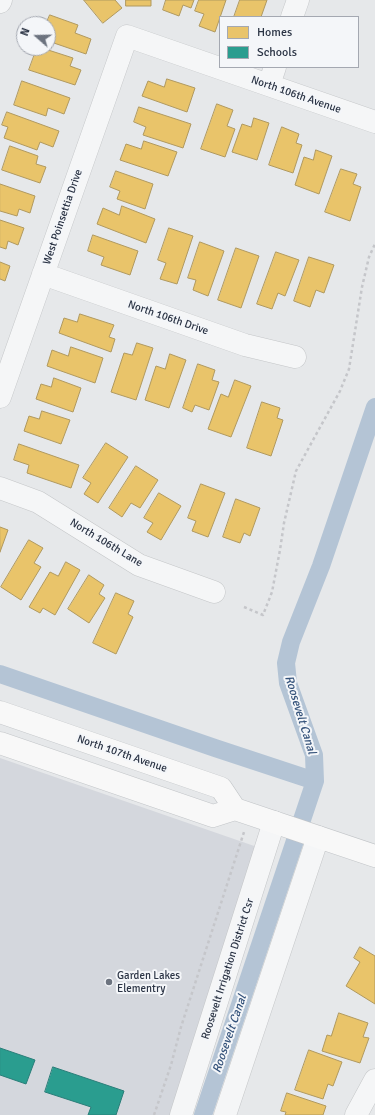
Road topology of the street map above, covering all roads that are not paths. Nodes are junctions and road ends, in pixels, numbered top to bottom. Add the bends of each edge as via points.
1 (298, 0) edge
2 (292, 16) edge
3 (127, 36) joint
4 (219, 61) edge
5 (243, 68) edge
6 (272, 76) edge
7 (375, 122) edge
8 (43, 274) junction
9 (295, 357) dead end
10 (0, 397) edge
11 (0, 488) edge
12 (214, 592) dead end
13 (0, 712) edge
14 (0, 743) edge
15 (243, 812) junction
16 (277, 823) junction
17 (318, 837) junction
18 (375, 856) edge
19 (375, 1080) edge
20 (181, 1115) edge
21 (225, 1115) edge
22 (356, 1115) edge

1 - 2 street
3 - 4 street, North 106th Avenue
3 - 8 street, West Poinsettia Drive
5 - 6 street, North 106th Avenue
6 - 7 street, North 106th Avenue
8 - 9 street, North 106th Drive via 245,345
8 - 10 street, West Poinsettia Drive
11 - 12 street, North 106th Lane via 38,502 140,565
13 - 15 main road, North 107th Avenue via 220,788
14 - 15 main road via 212,816
15 - 16 main road
16 - 17 main road
16 - 20 street, Roosevelt Irrigation District Csr
17 - 18 main road
17 - 21 street
19 - 22 street

